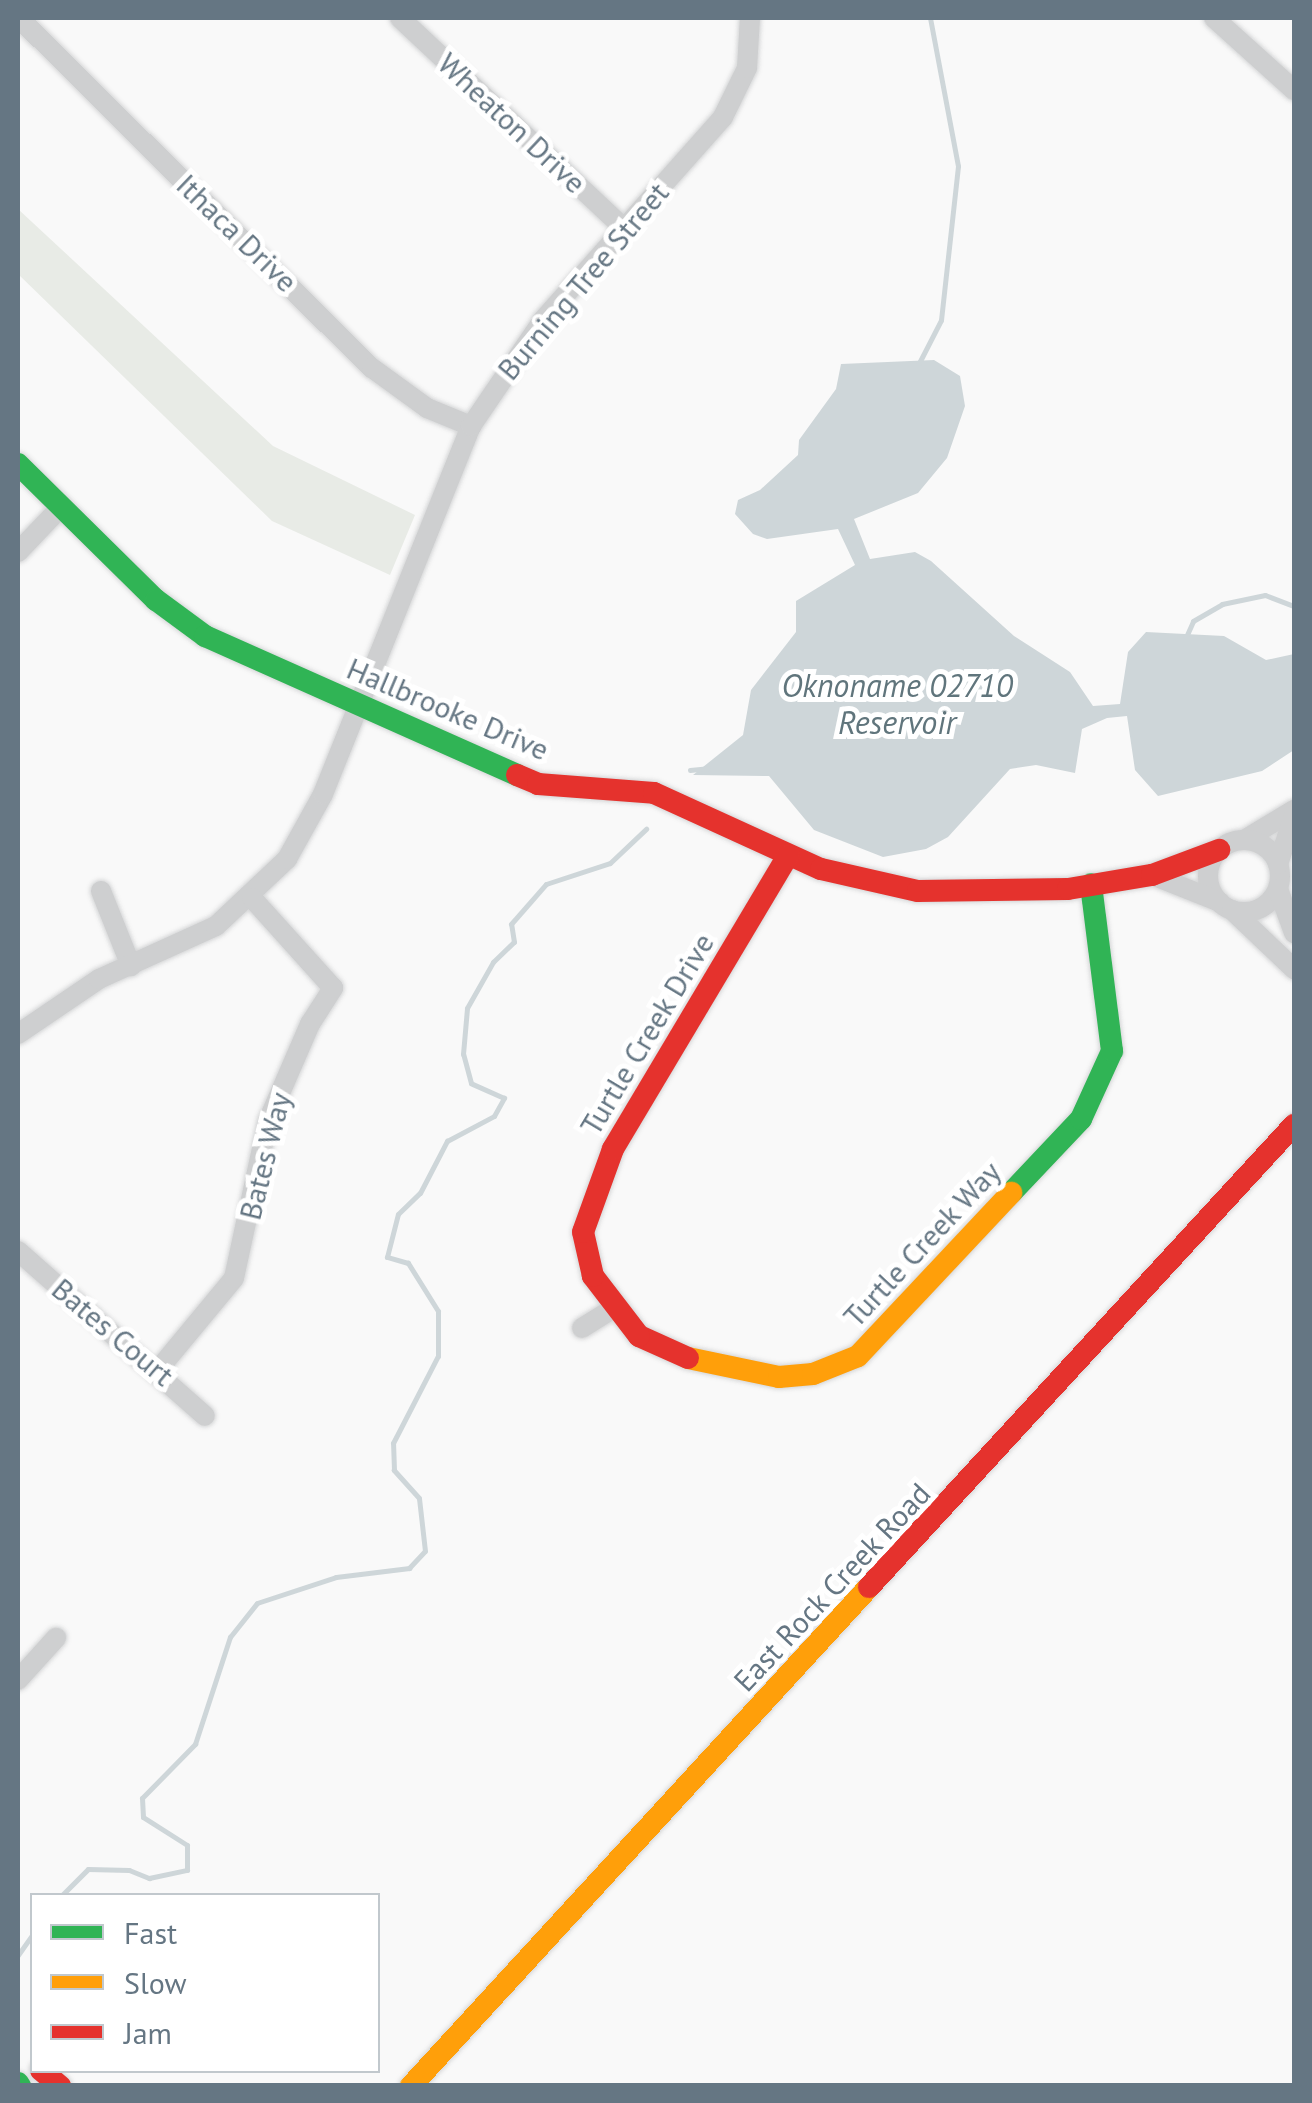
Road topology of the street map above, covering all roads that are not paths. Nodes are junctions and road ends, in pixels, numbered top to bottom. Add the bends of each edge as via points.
1 (19, 18) edge
2 (400, 18) edge
3 (750, 18) edge
4 (1214, 18) edge
5 (1294, 90) edge
6 (624, 228) junction
7 (471, 426) junction
8 (18, 464) edge
9 (61, 507) junction
10 (18, 552) edge
11 (360, 702) junction
12 (1294, 813) edge
13 (1244, 840) junction
14 (1219, 850) junction
15 (788, 855) junction
16 (1278, 864) junction
17 (1152, 875) junction
18 (1091, 884) junction
19 (1278, 890) junction
20 (100, 891) dead end
21 (252, 898) junction
22 (1226, 906) junction
23 (1294, 933) edge
24 (131, 966) junction
25 (1294, 969) edge
26 (18, 1034) edge
27 (1294, 1125) edge
28 (18, 1252) edge
29 (586, 1252) joint
30 (612, 1309) junction
31 (582, 1328) dead end
32 (158, 1370) junction
33 (205, 1416) dead end
34 (56, 1638) dead end
35 (18, 1680) edge
36 (411, 2086) edge

1 - 7 street, Ithaca Drive via 372,368 427,408
2 - 6 street, Wheaton Drive
3 - 6 street, Burning Tree Street via 748,68 723,117
4 - 5 street
6 - 7 street, Burning Tree Street via 510,361
7 - 11 street, Burning Tree Street
8 - 9 street, Hallbrooke Drive
9 - 10 street
9 - 11 street, Hallbrooke Drive via 187,625
11 - 15 street, Hallbrooke Drive via 538,784 654,794 704,810
11 - 21 street, Burning Tree Street via 311,821
12 - 13 street, Hallbrooke Drive
12 - 16 street
13 - 14 street, Hallbrooke Drive
13 - 16 street via 1265,846
14 - 17 street, Hallbrooke Drive
14 - 22 street via 1209,882
15 - 18 street, Hallbrooke Drive via 856,880 918,891 1024,893
15 - 29 street, Turtle Creek Drive via 600,1173 584,1224
16 - 19 street
17 - 18 street, Hallbrooke Drive
17 - 22 street
18 - 30 street, Turtle Creek Way via 1112,1051 1081,1118 858,1356 813,1374 779,1377 694,1361 662,1351
19 - 22 street via 1255,910
19 - 23 street
20 - 24 street
21 - 24 street, Burning Tree Street via 216,926
21 - 32 street, Bates Way via 333,988 268,1122 234,1278
22 - 25 street
24 - 26 street, Burning Tree Street via 64,999
27 - 36 street, East Rock Creek Road
28 - 32 street, Bates Court
29 - 30 street, Turtle Creek Way
30 - 31 street
32 - 33 street, Bates Court
34 - 35 street

